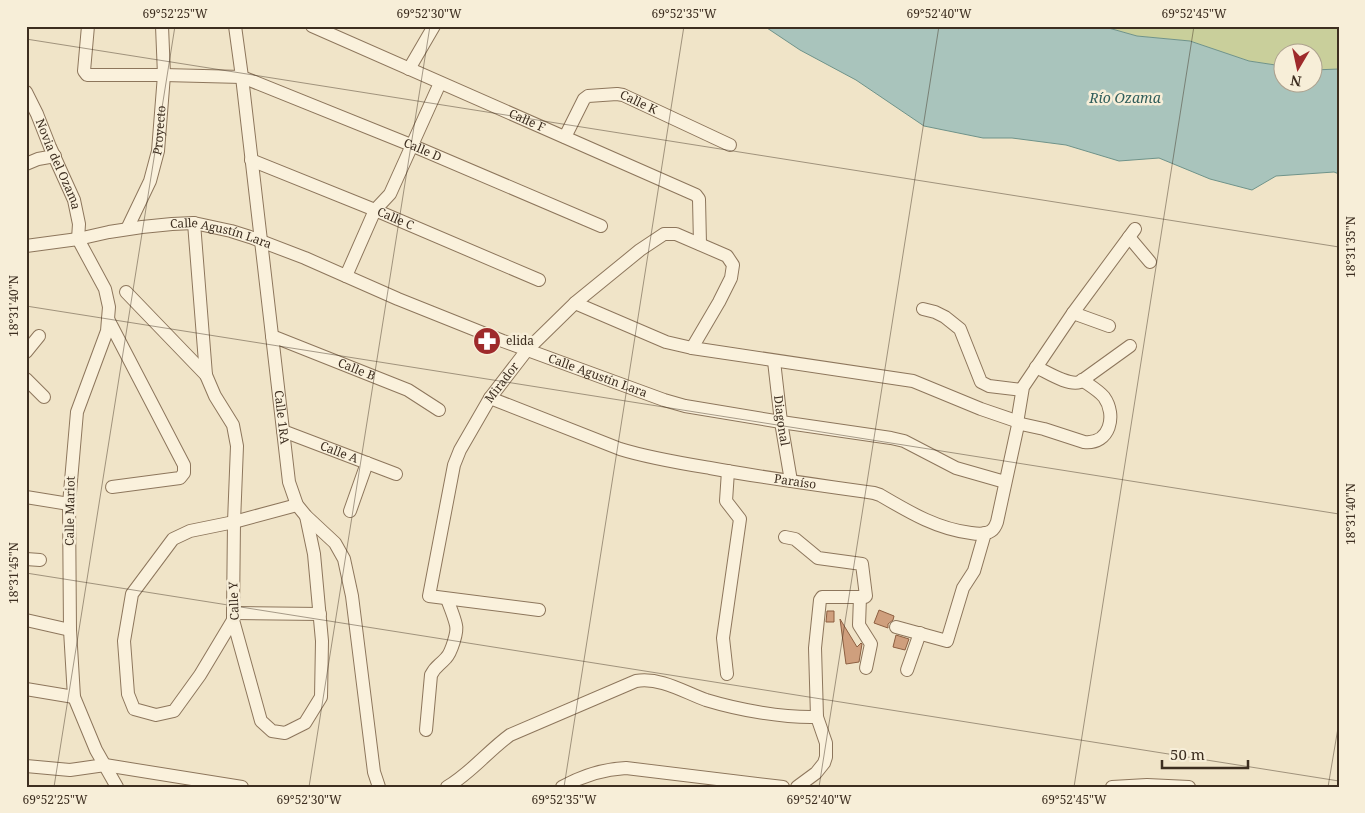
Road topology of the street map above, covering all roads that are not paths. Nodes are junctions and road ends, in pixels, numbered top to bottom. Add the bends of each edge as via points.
1 (88, 26) edge
2 (162, 26) edge
3 (235, 26) edge
4 (434, 26) edge
5 (318, 28) edge
6 (409, 69) junction
7 (164, 75) junction
8 (242, 77) junction
9 (440, 82) junction
10 (26, 92) edge
11 (564, 137) junction
12 (411, 145) junction
13 (730, 145) dead end
14 (54, 156) junction
15 (251, 160) junction
16 (26, 164) edge
17 (375, 210) junction
18 (194, 223) junction
19 (601, 226) dead end
20 (127, 229) junction
21 (78, 239) junction
22 (261, 242) junction
23 (700, 244) junction
24 (26, 246) edge
25 (1150, 262) dead end
26 (346, 276) junction
27 (539, 280) dead end
28 (126, 292) dead end
29 (575, 302) junction
30 (923, 309) dead end
31 (1074, 313) junction
32 (108, 319) junction
33 (1109, 326) dead end
34 (39, 336) dead end
35 (272, 336) junction
36 (1130, 346) dead end
37 (692, 348) junction
38 (527, 350) junction
39 (26, 352) edge
40 (774, 361) junction
41 (1036, 367) junction
42 (206, 375) junction
43 (26, 379) edge
44 (1082, 380) junction
45 (1022, 390) junction
46 (44, 397) dead end
47 (490, 398) junction
48 (439, 410) dead end
49 (781, 422) junction
50 (1018, 424) junction
51 (283, 431) junction
52 (367, 464) junction
53 (728, 472) junction
54 (396, 474) dead end
55 (791, 481) junction
56 (1005, 482) junction
57 (112, 487) dead end
58 (26, 497) edge
59 (69, 504) junction
60 (297, 506) junction
61 (350, 511) dead end
62 (306, 516) junction
63 (234, 522) junction
64 (985, 534) junction
65 (785, 537) dead end
66 (26, 559) edge
67 (40, 560) dead end
68 (860, 597) junction
69 (447, 599) junction
70 (539, 610) dead end
71 (320, 614) junction
72 (233, 616) junction
73 (26, 620) edge
74 (896, 626) dead end
75 (70, 630) junction
76 (920, 633) junction
77 (866, 668) dead end
78 (907, 670) dead end
79 (727, 674) dead end
80 (26, 689) edge
81 (74, 697) junction
82 (817, 717) junction
83 (426, 730) dead end
84 (105, 765) junction
85 (26, 766) edge
86 (117, 787) edge
87 (242, 787) edge
88 (379, 787) edge
89 (447, 787) edge
90 (562, 787) edge
91 (783, 787) edge
92 (797, 787) edge
93 (1112, 787) edge
94 (1189, 787) edge

1 - 7 street via 84,71 87,75
2 - 7 street, Proyecto
3 - 8 street, Calle 1RA
4 - 6 street
5 - 6 street, Calle F
6 - 9 street, Calle F
7 - 8 street
7 - 20 street, Proyecto via 158,151 150,180
8 - 12 street, Calle D
8 - 15 street, Calle 1RA
9 - 11 street, Calle F
9 - 12 street
10 - 14 street, Novia del Ozama
11 - 13 street, Calle K via 584,99 617,94
11 - 23 street, Calle F via 696,195 699,199
12 - 17 street via 390,194
12 - 19 street, Calle D
14 - 16 street
14 - 21 street, Novia del Ozama via 74,200
15 - 17 street, Calle C
15 - 22 street, Calle 1RA
17 - 26 street
17 - 27 street, Calle C
18 - 20 street, Calle Agustín Lara
18 - 22 street, Calle Agustín Lara
18 - 42 street, Calle Y
20 - 21 street, Calle Agustín Lara
21 - 24 street, Calle Agustín Lara
21 - 32 street, Calle Mariot via 105,289
22 - 26 street, Calle Agustín Lara
22 - 35 street, Calle 1RA
23 - 29 street, Mirador via 676,234 664,234
23 - 37 street, Mirador via 727,256 732,265 731,278
25 - 31 street via 1132,233
26 - 38 street, Calle Agustín Lara
28 - 42 street
29 - 37 street via 666,342
29 - 38 street, Mirador
30 - 45 street via 945,316 960,328 981,382
31 - 33 street
31 - 41 street
32 - 57 street via 184,465 180,478
32 - 59 street, Calle Mariot via 107,331 77,412
34 - 39 street
35 - 48 street, Calle B via 408,390
35 - 51 street, Calle 1RA
36 - 44 street
37 - 40 street
38 - 47 street, Mirador
38 - 49 street, Calle Agustín Lara via 676,404
40 - 49 street, Diagonal
40 - 50 street via 913,381
41 - 44 street via 1071,383
41 - 45 street
42 - 63 street, Calle Y via 214,396 233,425 237,446
43 - 46 street
44 - 50 street via 1105,398 1111,413 1110,424 1101,438 1084,442 1044,428
45 - 50 street
47 - 53 street, Paraíso via 620,449
47 - 69 street, Mirador via 454,465 429,595
49 - 55 street, Diagonal
49 - 56 street, Calle Agustín Lara via 898,439 956,468
50 - 56 street
51 - 52 street, Calle A
51 - 60 street, Calle 1RA via 289,482
52 - 54 street, Calle A
52 - 61 street
53 - 55 street, Paraíso
53 - 79 street via 726,501 740,521 723,638
55 - 64 street, Paraíso via 874,493 923,519 945,527
56 - 64 street via 998,522
58 - 59 street
59 - 75 street, Calle Mariot
60 - 62 street, Calle 1RA
60 - 63 street
62 - 71 street, Calle Y via 314,554
62 - 88 street, Calle 1RA via 335,543 344,559
63 - 72 street, Calle Y
63 - 72 street via 190,531 174,539 132,594 124,641 128,694 134,709 156,715 174,711 200,675
64 - 76 street via 974,569 963,588 948,640
65 - 68 street via 795,539 818,558 862,564 866,596
66 - 67 street
68 - 77 street via 859,625 871,645
68 - 82 street via 820,600 815,648
69 - 70 street
69 - 83 street via 457,627 448,656 434,667 431,675
71 - 72 street
71 - 72 street, Calle Y via 321,697 305,723 286,733 272,731 261,721
73 - 75 street
74 - 76 street
75 - 81 street, Calle Mariot
76 - 78 street
80 - 81 street
81 - 84 street, Calle Mariot
82 - 89 street via 737,708 653,680 636,681 510,735
82 - 92 street via 826,743 825,760 816,773
84 - 85 street via 70,770
84 - 86 street, Calle Mariot
84 - 87 street
90 - 91 street via 602,771 626,768
93 - 94 street

